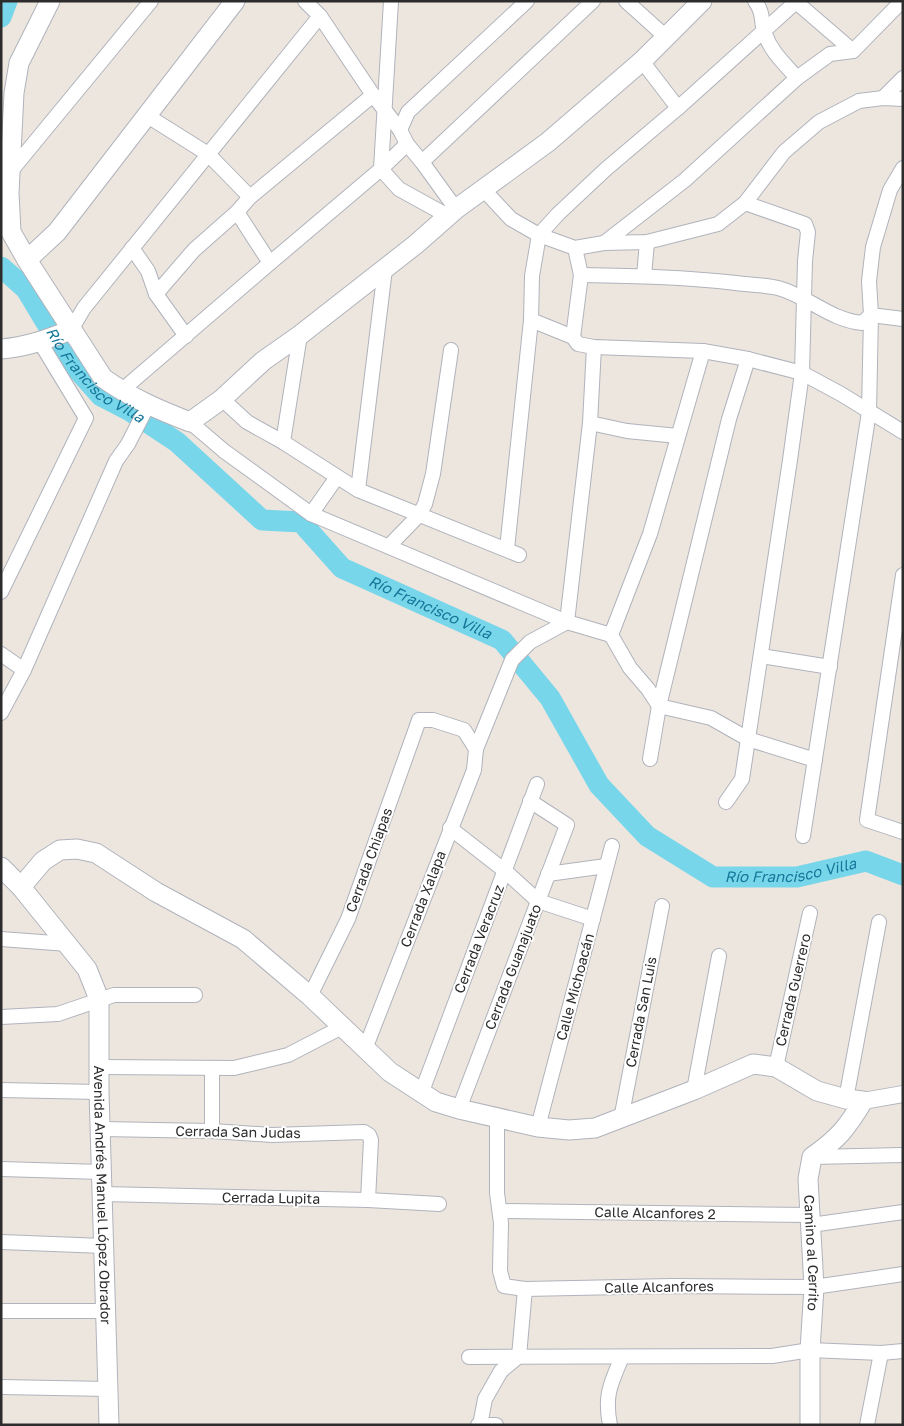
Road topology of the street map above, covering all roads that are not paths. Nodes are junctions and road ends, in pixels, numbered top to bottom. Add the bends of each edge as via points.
1 (50, 1) edge
2 (151, 1) edge
3 (235, 1) edge
4 (305, 1) edge
5 (391, 1) edge
6 (527, 1) edge
7 (592, 1) edge
8 (626, 1) edge
9 (702, 1) edge
10 (755, 1) edge
11 (902, 1) edge
12 (796, 2) edge
13 (320, 16) junction
14 (764, 32) junction
15 (666, 37) junction
16 (853, 51) junction
17 (642, 61) junction
18 (797, 78) junction
19 (903, 78) edge
20 (373, 95) junction
21 (883, 98) junction
22 (903, 99) edge
23 (678, 108) junction
24 (385, 111) junction
25 (146, 115) junction
26 (400, 130) junction
27 (407, 144) junction
28 (208, 154) junction
29 (422, 162) junction
30 (903, 168) edge
31 (381, 169) junction
32 (11, 171) junction
33 (483, 189) junction
34 (250, 197) junction
35 (745, 203) junction
36 (237, 212) junction
37 (452, 212) junction
38 (539, 235) junction
39 (647, 242) junction
40 (604, 244) junction
41 (132, 248) junction
42 (575, 248) junction
43 (27, 260) junction
44 (270, 262) junction
45 (385, 269) junction
46 (580, 275) junction
47 (644, 276) junction
48 (156, 294) junction
49 (804, 300) junction
50 (871, 315) junction
51 (903, 319) edge
52 (531, 320) junction
53 (71, 330) junction
54 (300, 335) junction
55 (186, 336) junction
56 (573, 337) junction
57 (40, 342) junction
58 (594, 347) junction
59 (1, 348) edge
60 (451, 350) dead end
61 (703, 352) junction
62 (748, 359) junction
63 (802, 373) junction
64 (121, 391) junction
65 (222, 399) junction
66 (148, 405) junction
67 (869, 412) junction
68 (190, 422) junction
69 (590, 423) junction
70 (903, 432) edge
71 (678, 436) junction
72 (282, 442) junction
73 (337, 477) junction
74 (358, 490) junction
75 (311, 514) junction
76 (419, 515) junction
77 (389, 546) junction
78 (903, 575) edge
79 (1, 592) edge
80 (567, 622) junction
81 (611, 634) junction
82 (1, 654) edge
83 (761, 656) junction
84 (830, 667) junction
85 (24, 670) junction
86 (659, 706) junction
87 (1, 714) edge
88 (748, 739) junction
89 (476, 749) junction
90 (650, 759) dead end
91 (815, 760) junction
92 (537, 784) dead end
93 (530, 802) junction
94 (726, 802) dead end
95 (450, 828) junction
96 (903, 832) edge
97 (804, 836) dead end
98 (612, 846) dead end
99 (606, 866) junction
100 (1, 867) edge
101 (504, 871) junction
102 (548, 874) junction
103 (21, 887) junction
104 (538, 900) junction
105 (662, 906) dead end
106 (810, 913) dead end
107 (593, 919) junction
108 (879, 922) dead end
109 (1, 940) edge
110 (68, 944) junction
111 (719, 956) dead end
112 (195, 995) dead end
113 (310, 996) junction
114 (99, 999) junction
115 (1, 1017) edge
116 (342, 1027) junction
117 (365, 1049) junction
118 (100, 1066) junction
119 (776, 1067) junction
120 (212, 1068) junction
121 (1, 1090) edge
122 (694, 1090) junction
123 (99, 1092) junction
124 (421, 1094) junction
125 (903, 1094) edge
126 (854, 1100) junction
127 (459, 1109) junction
128 (497, 1117) junction
129 (621, 1119) junction
130 (538, 1127) junction
131 (101, 1129) junction
132 (212, 1131) junction
133 (903, 1155) edge
134 (812, 1157) junction
135 (1, 1170) edge
136 (102, 1172) junction
137 (102, 1194) junction
138 (368, 1200) junction
139 (439, 1204) dead end
140 (500, 1211) junction
141 (903, 1212) edge
142 (811, 1220) junction
143 (1, 1242) edge
144 (104, 1246) junction
145 (903, 1274) edge
146 (814, 1287) junction
147 (525, 1289) junction
148 (1, 1311) edge
149 (106, 1311) junction
150 (810, 1350) junction
151 (903, 1351) edge
152 (880, 1353) junction
153 (519, 1356) junction
154 (469, 1357) dead end
155 (622, 1357) junction
156 (1, 1387) edge
157 (108, 1389) junction
158 (109, 1424) edge
159 (121, 1425) edge
160 (479, 1425) edge
161 (496, 1425) edge
162 (610, 1425) edge
163 (810, 1425) edge
164 (867, 1425) edge

1 - 32 main road via 19,63 14,93
2 - 32 street
3 - 25 main road
4 - 13 street
5 - 24 street
6 - 26 street via 408,112
7 - 29 street
8 - 15 street
9 - 15 main road
10 - 14 street via 763,18
11 - 16 street
12 - 14 street
12 - 16 street
13 - 20 street
13 - 28 street
14 - 18 street via 771,48
14 - 23 street
15 - 17 main road
16 - 18 street via 830,54
17 - 23 street
17 - 33 main road via 548,142
18 - 40 street via 685,180
19 - 21 street
20 - 24 street
20 - 34 street
21 - 22 street
21 - 35 street via 859,101 819,122 784,152
23 - 38 street via 606,169
24 - 26 street
24 - 31 street
25 - 28 street
25 - 43 main road via 56,232
26 - 27 street
27 - 29 street
27 - 31 street
28 - 34 street
28 - 41 street
29 - 37 street
30 - 50 street via 890,190 873,247 869,281
31 - 37 street via 399,189
31 - 44 street
32 - 43 main road via 11,232
33 - 37 main road
33 - 38 street via 511,219
34 - 36 street
35 - 39 street via 718,224
35 - 49 street via 805,224 808,232
36 - 44 street
36 - 48 street via 194,250
37 - 45 main road
38 - 42 street
38 - 52 street via 532,276
39 - 40 street
39 - 47 street
40 - 42 street
41 - 48 street via 148,271
41 - 53 street via 84,308
42 - 46 street
43 - 53 main road
44 - 55 street
45 - 54 main road
45 - 74 street
46 - 47 street
46 - 56 street
47 - 49 street via 778,288
48 - 55 street
49 - 50 street via 839,319 862,324
49 - 63 street
50 - 51 street
50 - 67 street
52 - 56 street
52 - 76 street via 513,552
53 - 57 main road
53 - 64 main road via 104,378
54 - 65 main road via 263,361
54 - 72 street
55 - 64 street
56 - 58 street via 578,344
57 - 59 main road
57 - 79 street via 86,418
58 - 61 street
58 - 69 street
60 - 76 street via 433,474 426,504
61 - 62 street
61 - 71 street
62 - 63 street
62 - 86 street via 729,419
63 - 67 street
63 - 83 street
64 - 66 main road
65 - 68 main road
65 - 72 street via 247,422
66 - 68 main road
66 - 85 street via 116,461
67 - 70 street
67 - 84 street
68 - 75 street via 224,451
69 - 71 street
69 - 80 street
71 - 81 street via 650,534
72 - 73 street
73 - 74 street
73 - 75 street
74 - 76 street
75 - 77 street
76 - 77 street
77 - 80 street
78 - 96 street via 867,820
80 - 81 street
80 - 89 street, Cerrada Xalapa via 530,642 512,660
81 - 86 street via 630,668
82 - 85 street
83 - 84 street
83 - 88 street
84 - 91 street
85 - 87 street
86 - 88 street via 711,718
86 - 90 street
88 - 91 street
88 - 94 street via 742,779
89 - 95 street, Cerrada Xalapa via 474,770
89 - 113 street, Cerrada Chiapas via 464,730 434,720 419,720 348,919
91 - 97 street
92 - 93 street, Cerrada Veracruz
93 - 101 street, Cerrada Veracruz
93 - 102 street, Cerrada Guanajuato via 567,825
95 - 101 street
95 - 117 street, Cerrada Xalapa
98 - 99 street, Calle Michoacán
99 - 102 street
99 - 107 street, Calle Michoacán
100 - 103 main road, Avenida Andrés Manuel López Obrador
101 - 104 street
101 - 124 street, Cerrada Veracruz
102 - 104 street, Cerrada Guanajuato
103 - 110 main road, Avenida Andrés Manuel López Obrador
103 - 113 main road via 43,861 60,850 96,853 156,892 243,939
104 - 107 street
104 - 127 street, Cerrada Guanajuato
105 - 129 street, Cerrada San Luis
106 - 119 street, Cerrada Guerrero
107 - 130 street, Calle Michoacán
108 - 126 street
109 - 110 street
110 - 114 main road, Avenida Andrés Manuel López Obrador via 87,969
111 - 122 street
112 - 114 street via 114,995
113 - 116 main road
114 - 115 street via 58,1014
114 - 118 main road, Avenida Andrés Manuel López Obrador
116 - 117 main road
116 - 120 street via 288,1055 234,1068
117 - 124 main road
118 - 120 street
118 - 123 main road, Avenida Andrés Manuel López Obrador
119 - 122 main road via 753,1064
119 - 126 main road via 817,1091
120 - 132 street
121 - 123 street
122 - 129 main road
123 - 131 main road, Avenida Andrés Manuel López Obrador
124 - 127 main road
125 - 126 street
126 - 134 main road via 850,1122 834,1142
127 - 128 main road
128 - 130 main road
128 - 140 street
129 - 130 main road via 595,1128
131 - 132 street, Cerrada San Judas
131 - 136 main road, Avenida Andrés Manuel López Obrador
132 - 138 street, Cerrada San Judas via 272,1135 364,1132 371,1140
133 - 134 street
134 - 142 main road, Camino al Cerrito via 808,1179
135 - 136 street
136 - 137 main road, Avenida Andrés Manuel López Obrador
137 - 138 street, Cerrada Lupita
137 - 144 main road, Avenida Andrés Manuel López Obrador
138 - 139 street, Cerrada Lupita
140 - 142 street, Calle Alcanfores 2
140 - 147 street, Calle Alcanfores via 500,1272 504,1286
141 - 142 street, Calle Alcanfores 2
142 - 146 main road, Camino al Cerrito
143 - 144 street
144 - 149 main road, Avenida Andrés Manuel López Obrador
145 - 146 street, Calle Alcanfores
146 - 147 street, Calle Alcanfores
146 - 150 main road, Camino al Cerrito
147 - 153 street
148 - 149 street
149 - 157 main road, Avenida Andrés Manuel López Obrador
150 - 152 street
150 - 155 street via 772,1356
150 - 163 main road, Camino al Cerrito
151 - 152 street
152 - 164 street
153 - 154 street
153 - 155 street
153 - 160 street via 501,1372 485,1399
155 - 162 street via 609,1389 607,1409
156 - 157 street
157 - 158 main road, Avenida Andrés Manuel López Obrador
158 - 159 street
160 - 161 street

